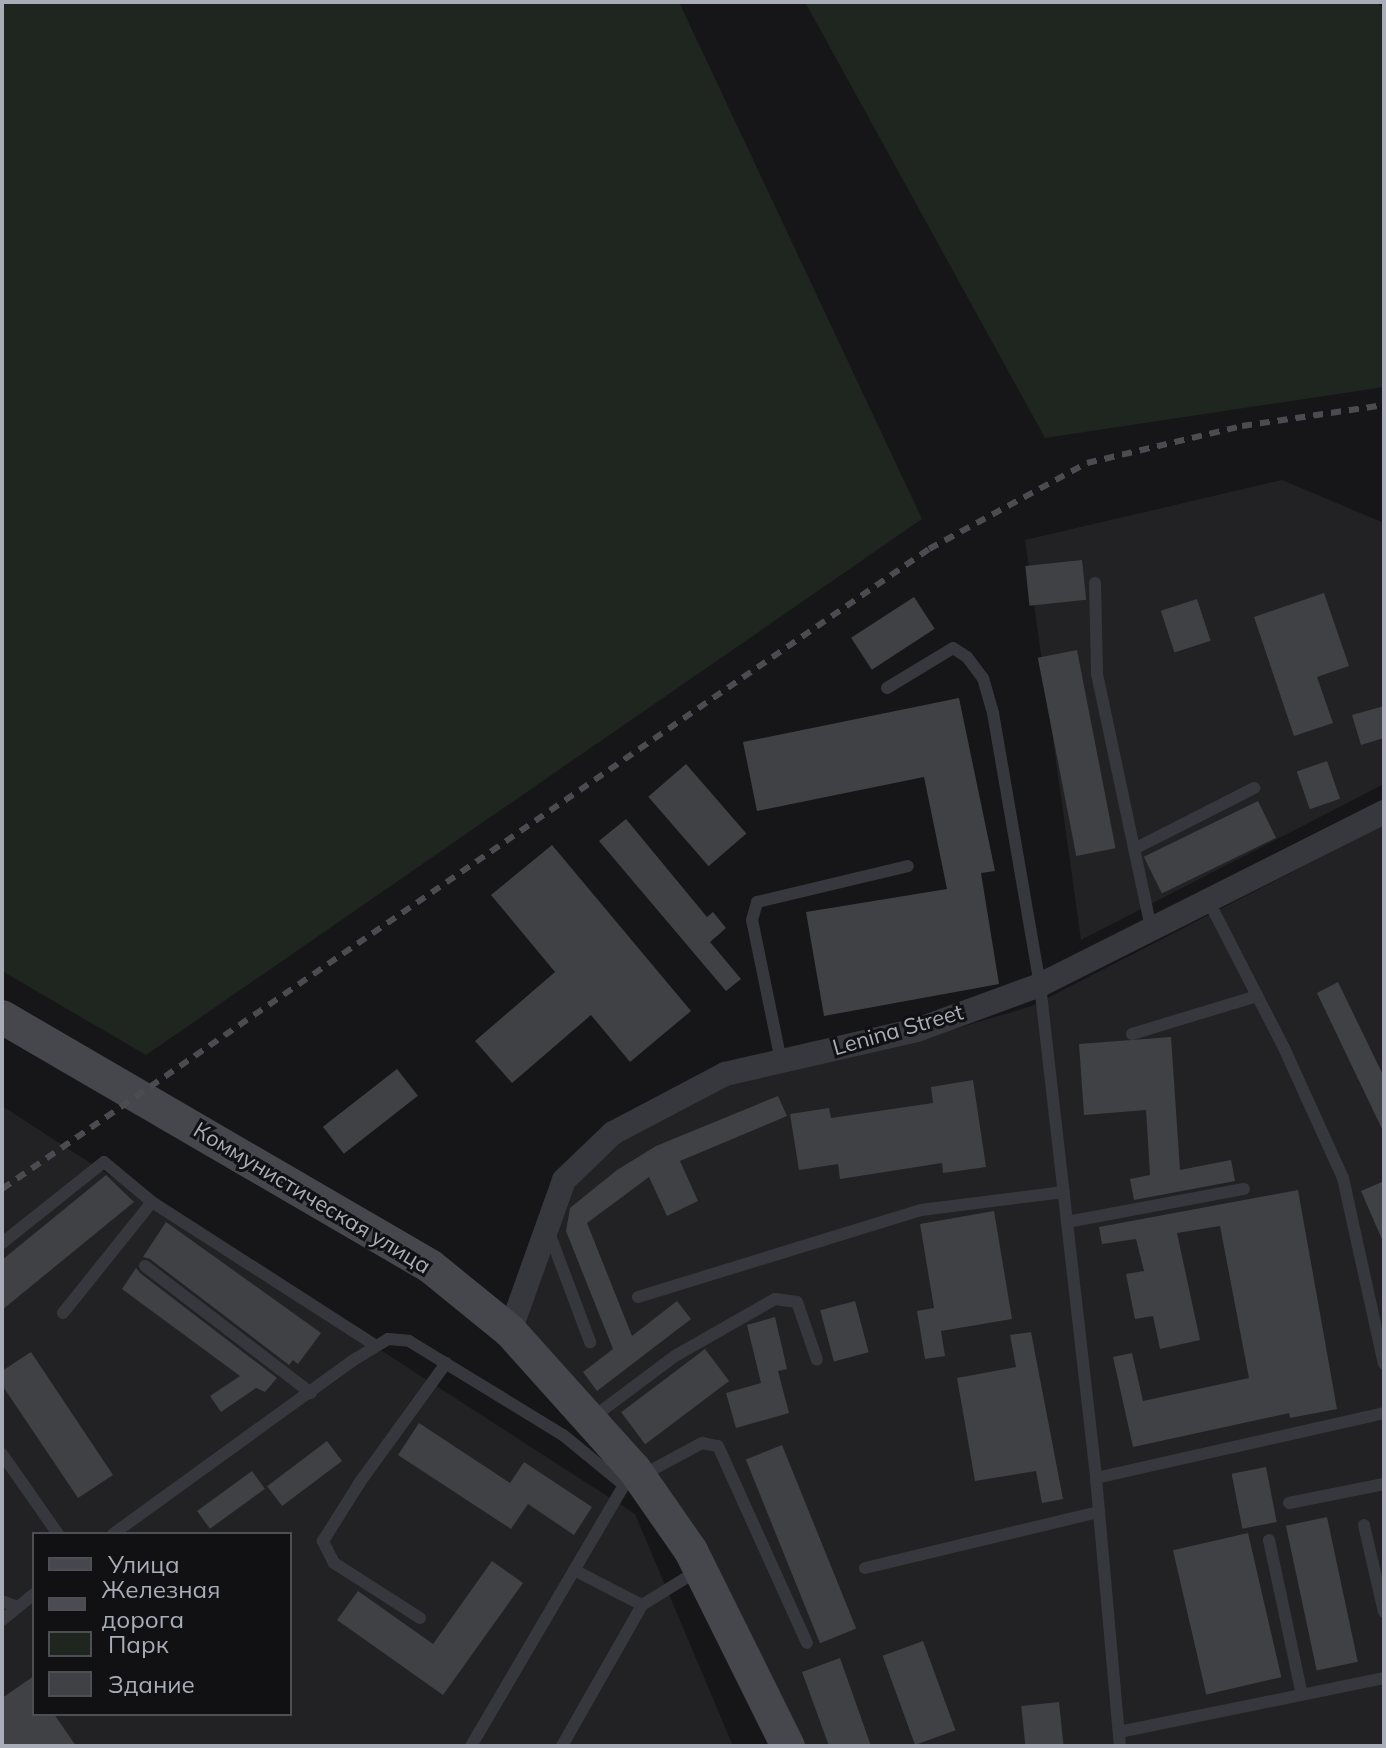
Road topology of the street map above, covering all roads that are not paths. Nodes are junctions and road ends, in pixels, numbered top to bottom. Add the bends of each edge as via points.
1 (1095, 583) dead end
2 (887, 688) dead end
3 (1254, 788) dead end
4 (1384, 812) edge
5 (1134, 849) junction
6 (908, 866) dead end
7 (1208, 900) junction
8 (1151, 929) junction
9 (1040, 985) junction
10 (1257, 996) junction
11 (2, 1017) edge
12 (1132, 1034) dead end
13 (781, 1061) junction
14 (1244, 1189) dead end
15 (1064, 1192) junction
16 (152, 1202) junction
17 (1067, 1222) junction
18 (547, 1227) junction
19 (2, 1243) edge
20 (145, 1266) dead end
21 (638, 1297) dead end
22 (63, 1313) dead end
23 (510, 1331) junction
24 (590, 1342) dead end
25 (376, 1346) junction
26 (817, 1360) dead end
27 (446, 1363) junction
28 (1384, 1364) edge
29 (311, 1393) junction
30 (1384, 1413) edge
31 (590, 1420) junction
32 (2, 1454) edge
33 (1096, 1478) junction
34 (632, 1482) junction
35 (1384, 1484) edge
36 (1289, 1503) dead end
37 (1099, 1512) junction
38 (1364, 1525) dead end
39 (57, 1532) edge
40 (116, 1532) edge
41 (1269, 1540) dead end
42 (865, 1568) dead end
43 (700, 1569) junction
44 (574, 1570) junction
45 (32, 1596) edge
46 (2, 1601) edge
47 (642, 1605) junction
48 (18, 1607) junction
49 (1384, 1612) edge
50 (420, 1618) dead end
51 (2, 1620) edge
52 (807, 1643) dead end
53 (1384, 1678) edge
54 (1302, 1695) junction
55 (1119, 1732) junction
56 (471, 1746) edge
57 (562, 1746) edge
58 (788, 1746) edge
59 (1120, 1746) edge

1 - 5 lane via 1097,674
2 - 9 lane via 953,648 983,678
3 - 5 lane
4 - 7 street, Lenina Street
5 - 8 lane
6 - 13 lane via 757,902 752,920
7 - 8 street, Lenina Street
7 - 10 lane
8 - 9 street, Lenina Street
9 - 13 street, Lenina Street via 917,1030
9 - 15 lane
10 - 12 lane
10 - 28 lane via 1343,1178
11 - 23 main road, Коммунистическая улица via 430,1266
13 - 18 street, Lenina Street via 725,1074 613,1133 564,1180
14 - 17 lane
15 - 17 lane
15 - 21 lane via 921,1210
16 - 19 lane via 104,1162
16 - 22 lane
16 - 25 lane
17 - 33 lane
18 - 23 street, Lenina Street
18 - 24 lane
20 - 29 lane
23 - 31 main road, Коммунистическая улица
25 - 27 lane via 388,1339 409,1341
25 - 29 lane
26 - 31 lane via 797,1302 775,1299 675,1356
27 - 34 lane
27 - 50 lane via 323,1541 334,1563
29 - 40 lane
30 - 33 lane
31 - 34 main road, Коммунистическая улица
32 - 39 lane
33 - 37 lane
34 - 43 main road, Коммунистическая улица
34 - 44 lane
34 - 52 lane via 702,1443 718,1446
35 - 36 lane
37 - 42 lane
37 - 55 lane
38 - 49 lane
41 - 54 lane
43 - 47 lane
43 - 58 main road, Коммунистическая улица
44 - 47 lane
44 - 56 lane
45 - 48 lane
46 - 48 lane
47 - 57 lane
48 - 51 lane
53 - 54 lane
54 - 55 lane
55 - 59 lane

